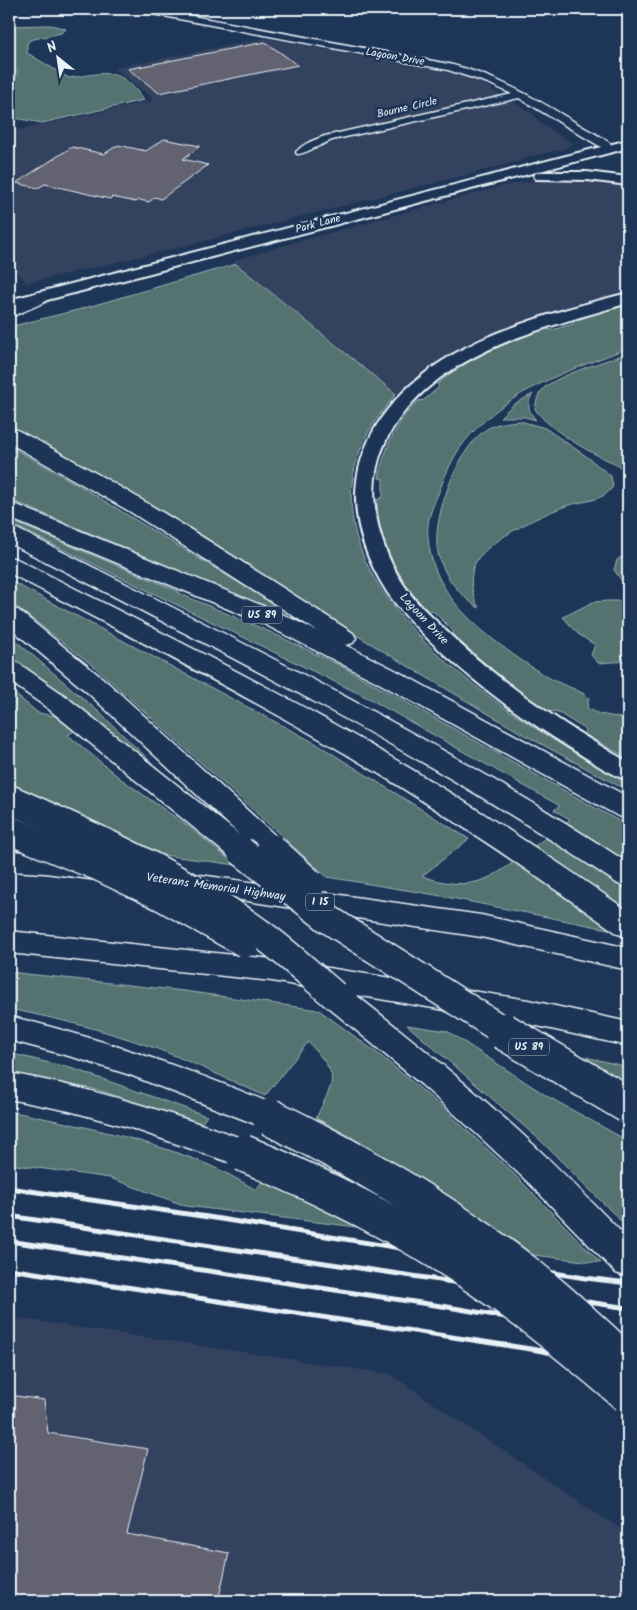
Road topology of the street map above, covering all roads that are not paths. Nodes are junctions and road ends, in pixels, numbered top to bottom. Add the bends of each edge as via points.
1 (142, 9) edge
2 (195, 9) edge
3 (181, 17) junction
4 (520, 95) junction
5 (628, 144) edge
6 (610, 148) junction
7 (301, 152) dead end
8 (628, 159) edge
9 (628, 180) edge
10 (441, 191) junction
11 (38, 298) junction
12 (628, 298) edge
13 (9, 306) edge
14 (9, 312) edge
15 (9, 435) edge
16 (9, 510) edge
17 (9, 534) edge
18 (9, 564) edge
19 (9, 615) edge
20 (9, 669) edge
21 (506, 740) junction
22 (628, 772) edge
23 (9, 799) edge
24 (628, 809) edge
25 (9, 830) edge
26 (9, 861) edge
27 (628, 877) edge
28 (628, 926) edge
29 (9, 942) edge
30 (628, 959) edge
31 (433, 986) junction
32 (334, 995) junction
33 (9, 1028) edge
34 (628, 1034) edge
35 (9, 1086) edge
36 (628, 1105) edge
37 (628, 1262) edge
38 (628, 1365) edge
39 (628, 1395) edge

1 - 3 street, Lagoon Drive
2 - 3 street
3 - 4 street, Lagoon Drive via 465,70 489,78
4 - 6 street, Lagoon Drive
4 - 7 street, Bourne Circle via 329,138
5 - 6 main road, Park Lane
6 - 8 main road, Lagoon Drive
6 - 10 main road, Park Lane
9 - 10 main road via 551,175
10 - 11 main road, Park Lane
11 - 13 main road, Park Lane
11 - 14 highway
12 - 22 main road, Lagoon Drive via 488,344 438,371 404,400 377,436 366,468 364,505 369,533 398,593 441,640 520,705
15 - 21 highway via 167,525
16 - 21 highway, US 89 via 271,618
17 - 27 highway via 331,699 458,769
18 - 28 highway via 322,729 494,834
19 - 31 highway, US 89, bridge via 97,687 339,910
20 - 31 highway, bridge via 55,701 328,919
21 - 24 highway, US 89
23 - 32 highway, bridge via 121,850 195,891 264,936
25 - 32 highway, bridge via 100,867 162,897
26 - 30 highway, Veterans Memorial Highway / I 15 via 64,866 481,926
29 - 34 highway via 272,970 528,1012
31 - 36 highway, US 89, bridge
32 - 37 highway via 485,1121
33 - 38 highway, bridge via 159,1070 270,1117 338,1151 445,1217 561,1303
35 - 39 highway, bridge via 133,1114 243,1153 342,1198 470,1272 553,1332

